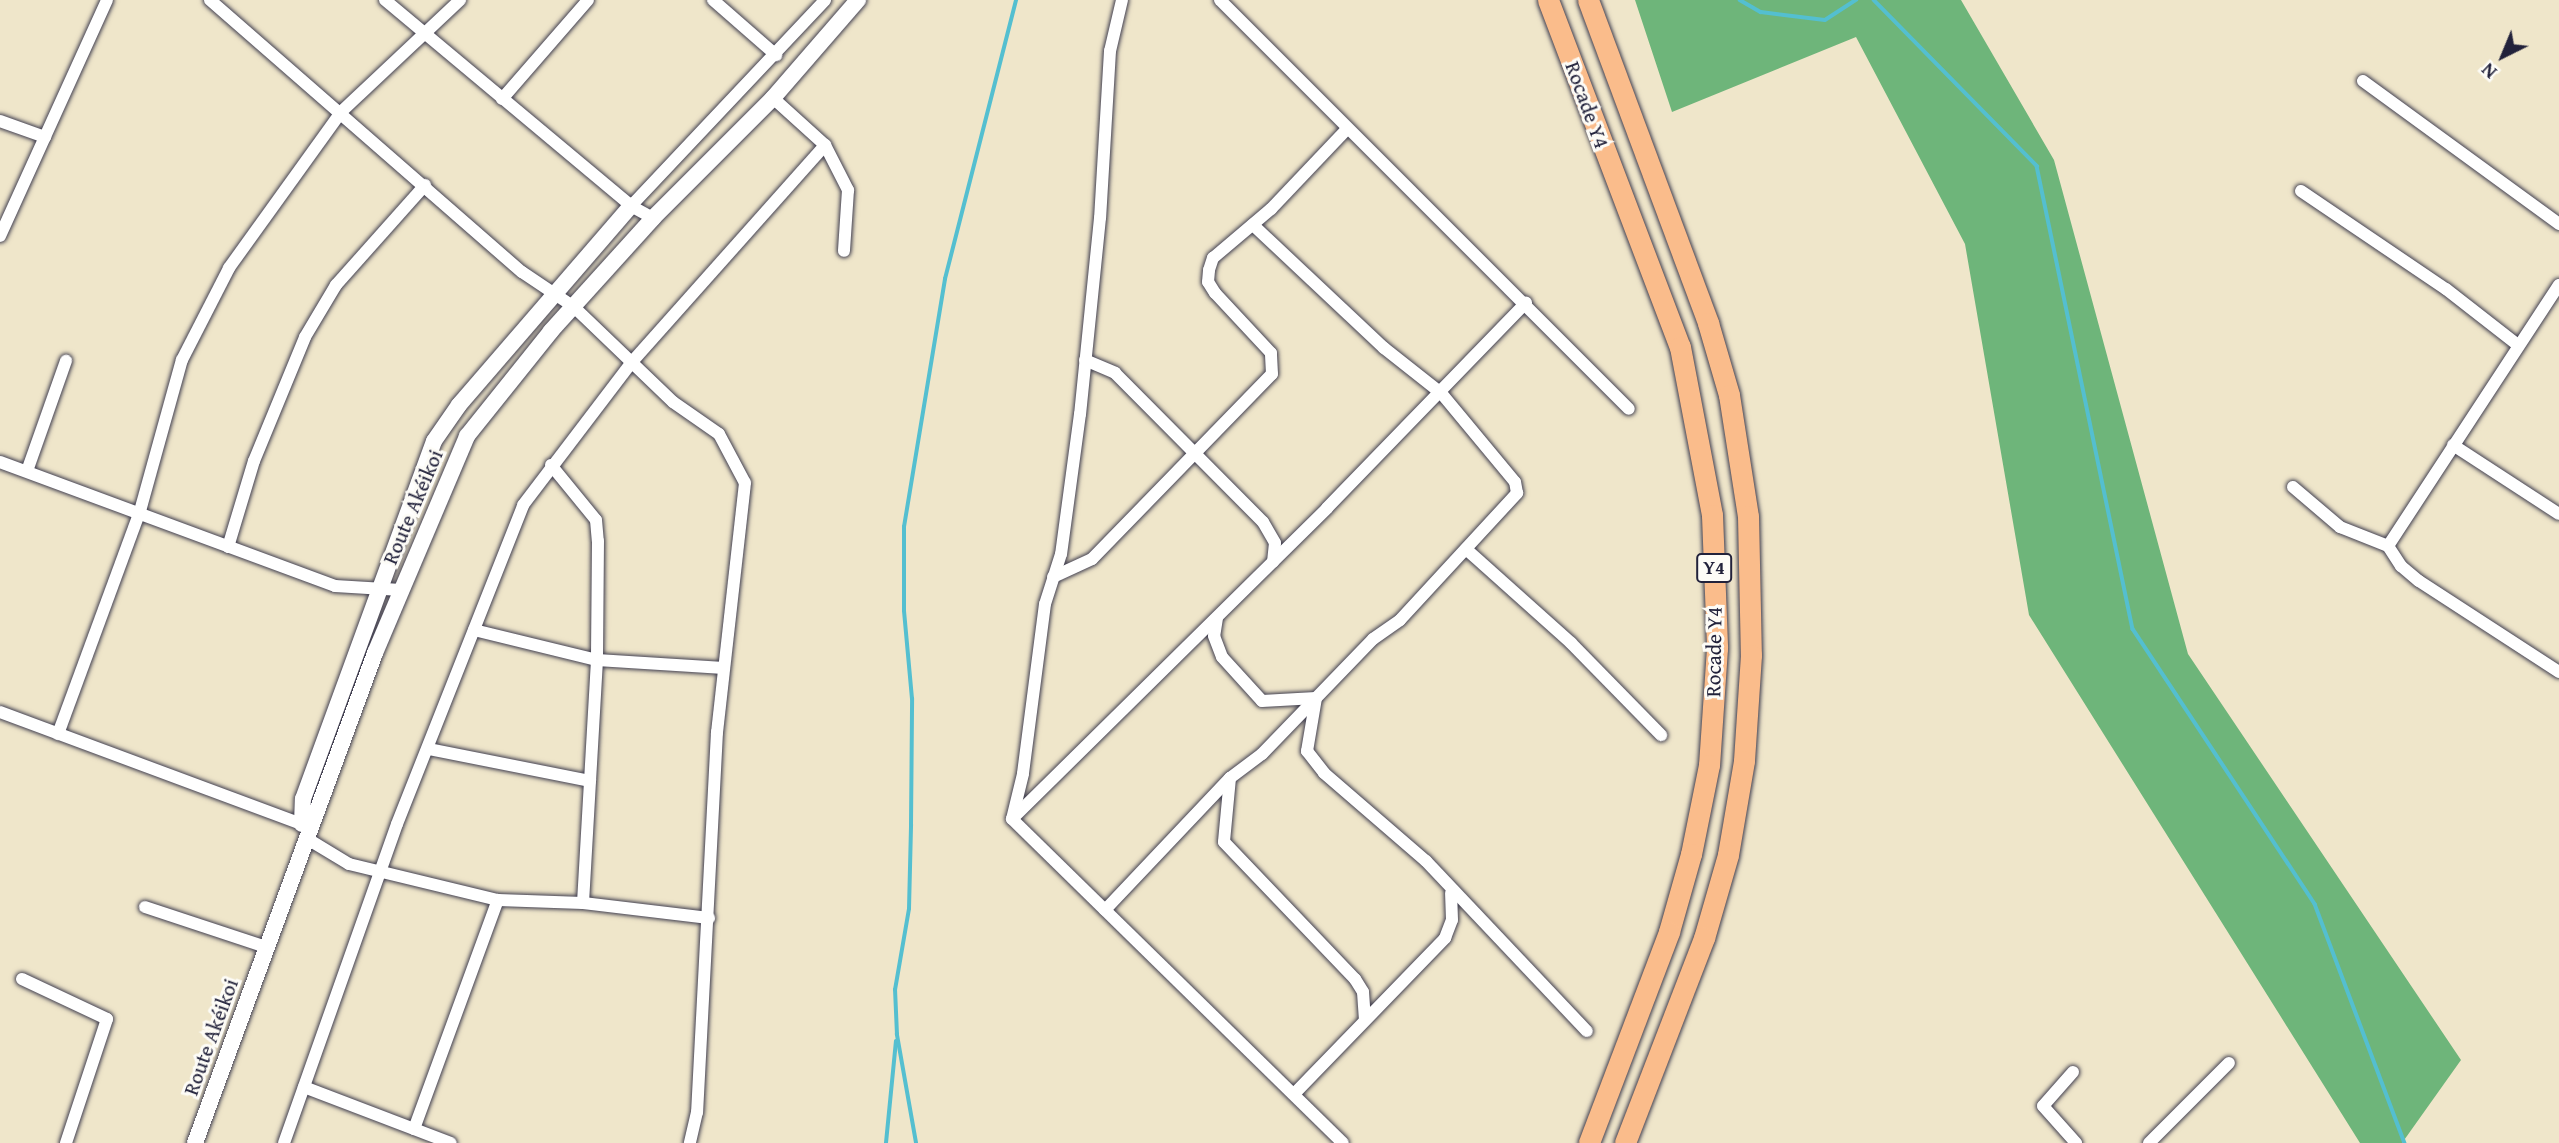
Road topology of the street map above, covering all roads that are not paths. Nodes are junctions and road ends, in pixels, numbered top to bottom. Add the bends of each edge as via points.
1 (107, 0) edge
2 (210, 0) edge
3 (385, 0) edge
4 (460, 0) edge
5 (588, 0) edge
6 (712, 0) edge
7 (825, 0) edge
8 (858, 0) edge
9 (1122, 0) edge
10 (1220, 0) edge
11 (1548, 0) edge
12 (1588, 0) edge
13 (426, 36) junction
14 (776, 55) junction
15 (2363, 81) dead end
16 (773, 98) junction
17 (502, 99) junction
18 (342, 111) junction
19 (0, 121) edge
20 (1346, 130) junction
21 (45, 137) junction
22 (825, 145) junction
23 (425, 185) junction
24 (2301, 191) dead end
25 (631, 206) junction
26 (653, 218) junction
27 (2559, 224) edge
28 (1253, 225) junction
29 (0, 236) edge
30 (844, 251) dead end
31 (2559, 285) edge
32 (558, 294) junction
33 (1526, 303) junction
34 (574, 307) junction
35 (2518, 345) junction
36 (1085, 360) junction
37 (66, 361) dead end
38 (631, 363) junction
39 (1441, 393) junction
40 (1629, 409) dead end
41 (2453, 445) junction
42 (1195, 452) junction
43 (0, 462) edge
44 (551, 465) junction
45 (27, 471) junction
46 (2293, 487) dead end
47 (140, 511) junction
48 (2559, 514) edge
49 (2388, 546) junction
50 (228, 547) junction
51 (1466, 549) junction
52 (1273, 562) junction
53 (1053, 577) junction
54 (378, 588) junction
55 (401, 590) junction
56 (1217, 618) junction
57 (474, 630) junction
58 (597, 660) junction
59 (724, 668) junction
60 (2559, 673) edge
61 (1316, 698) junction
62 (0, 712) edge
63 (58, 733) junction
64 (1661, 734) dead end
65 (429, 748) junction
66 (1230, 778) junction
67 (590, 781) junction
68 (1012, 820) junction
69 (306, 830) junction
70 (383, 870) junction
71 (1451, 893) junction
72 (498, 900) junction
73 (583, 903) junction
74 (145, 907) dead end
75 (1105, 910) junction
76 (709, 918) junction
77 (267, 947) junction
78 (22, 979) dead end
79 (1365, 1020) junction
80 (1587, 1031) dead end
81 (2229, 1062) dead end
82 (2073, 1072) dead end
83 (304, 1087) junction
84 (1295, 1093) junction
85 (414, 1129) junction
86 (66, 1143) edge
87 (195, 1143) edge
88 (284, 1143) edge
89 (451, 1143) edge
90 (690, 1143) edge
91 (1343, 1143) edge
92 (1589, 1143) edge
93 (1625, 1143) edge
94 (2076, 1143) edge
95 (2149, 1143) edge

1 - 21 street
2 - 18 street
3 - 13 street
4 - 13 street
5 - 17 street
6 - 14 street
7 - 14 street
8 - 16 street, Route Akéikoi
9 - 36 street via 1110,51
10 - 20 street
11 - 92 highway, Rocade Y4 / Y4 via 1680,347 1712,516 1717,648 1709,765 1690,854 1669,932
12 - 93 highway, Rocade Y4 / Y4 via 1708,323 1729,395 1748,516 1750,668 1744,761 1728,855 1704,938
13 - 17 street
13 - 18 street
14 - 25 street
15 - 27 street
16 - 22 street
16 - 26 street, Route Akéikoi
17 - 25 street
18 - 23 street
18 - 47 street via 223,279 182,360
19 - 21 street
20 - 28 street
20 - 33 street
21 - 29 street
22 - 30 street via 848,190
22 - 38 street
23 - 32 street via 522,272
23 - 50 street via 336,285 304,337 254,461
24 - 35 street via 2446,289
25 - 26 street
25 - 32 street, Route Akéikoi
26 - 34 street, Route Akéikoi
28 - 39 street via 1384,348
28 - 42 street via 1213,258 1208,282 1271,353 1272,374
31 - 35 street
32 - 34 street
32 - 54 street, Route Akéikoi via 434,441
33 - 39 street
33 - 40 street
34 - 38 street
34 - 55 street, Route Akéikoi via 467,436
35 - 41 street
36 - 42 street via 1115,373
36 - 53 street via 1061,554
37 - 45 street
38 - 44 street
38 - 59 street via 673,402 719,434 745,483
39 - 51 street via 1515,482 1517,493
39 - 52 street
41 - 48 street
41 - 49 street
42 - 52 street via 1270,531
42 - 53 street via 1092,559
43 - 45 street
44 - 57 street via 523,505
44 - 58 street via 596,520
45 - 47 street
46 - 49 street via 2340,527
47 - 50 street
47 - 63 street
49 - 60 street via 2401,566 2419,581
50 - 54 street via 335,586
51 - 61 street via 1400,620 1373,639
51 - 64 street
52 - 56 street
53 - 68 street
54 - 55 street
54 - 69 street, Route Akéikoi via 303,799
55 - 69 street, Route Akéikoi
56 - 61 street via 1214,636 1222,657 1262,701
56 - 68 street
57 - 58 street
57 - 65 street
58 - 59 street
58 - 67 street
59 - 76 street
61 - 66 street via 1262,754
61 - 71 street via 1307,751 1332,782 1426,861
62 - 63 street
63 - 69 street
65 - 67 street
65 - 70 street
66 - 75 street
66 - 79 street via 1224,842 1355,979 1363,992
67 - 73 street
68 - 75 street
69 - 70 street via 349,864
69 - 77 street, Route Akéikoi
70 - 72 street
70 - 83 street
71 - 79 street via 1452,920 1445,938
71 - 80 street
72 - 73 street
72 - 85 street
73 - 76 street
74 - 77 street
75 - 84 street
76 - 90 street via 697,1112
77 - 87 street, Route Akéikoi
78 - 86 street via 107,1019
79 - 84 street
81 - 95 street
82 - 94 street via 2043,1106
83 - 85 street
83 - 88 street
84 - 91 street
85 - 89 street

